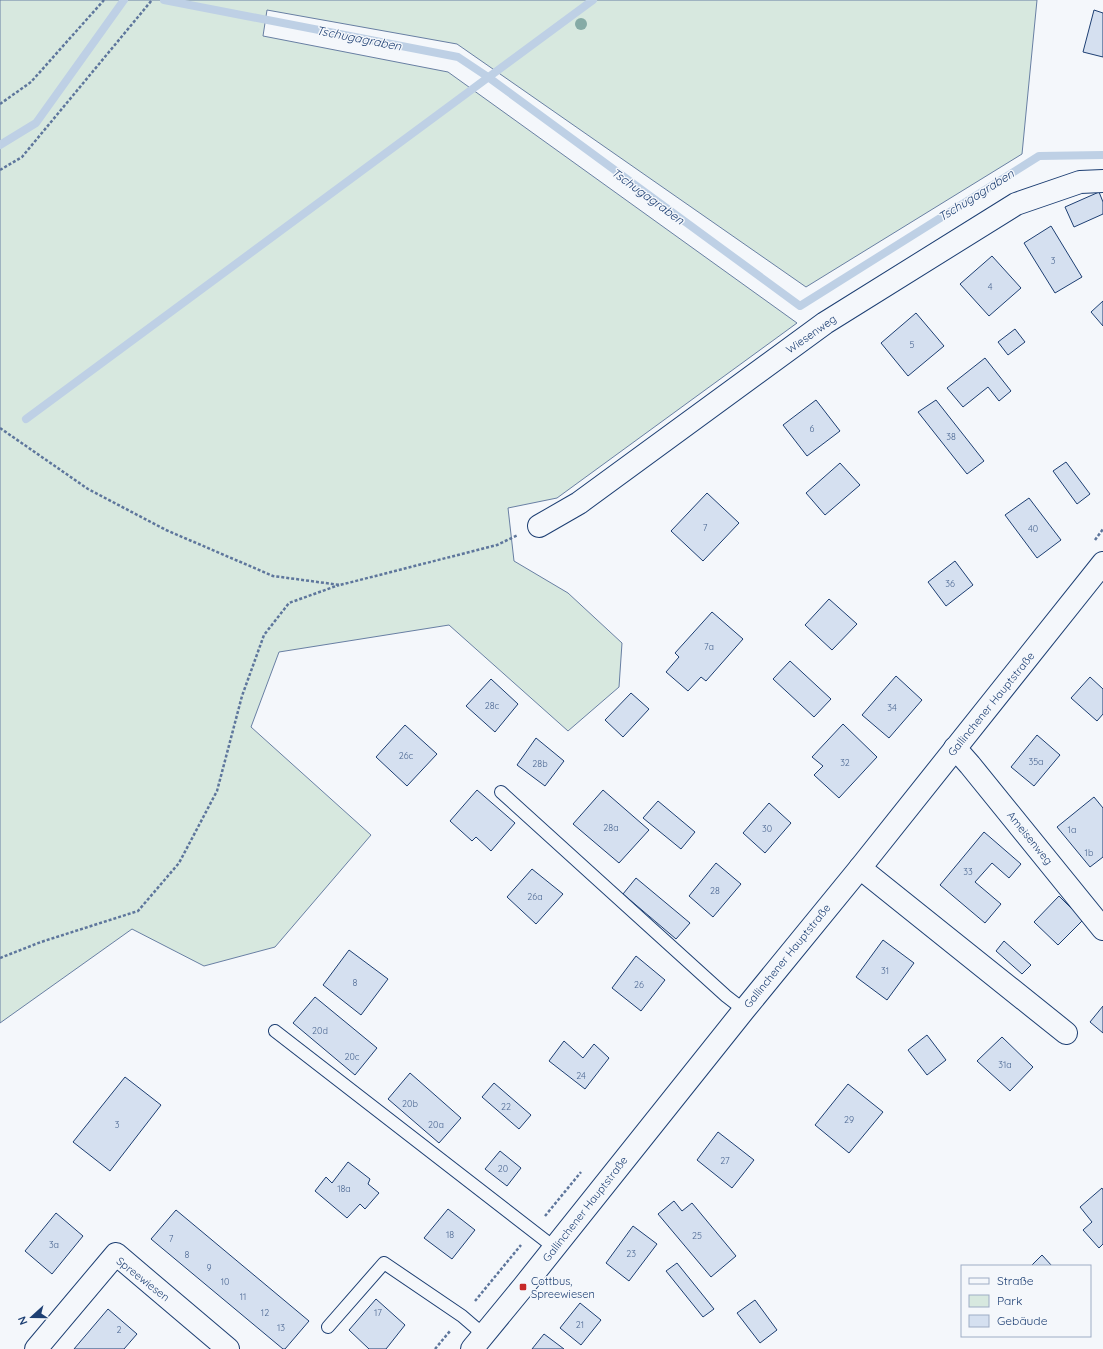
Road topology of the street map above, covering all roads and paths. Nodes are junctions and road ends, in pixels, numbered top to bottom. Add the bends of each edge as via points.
1 (104, 0) edge
2 (152, 0) edge
3 (0, 104) edge
4 (0, 170) edge
5 (1103, 181) edge
6 (0, 428) edge
7 (538, 526) joint
8 (1103, 563) edge
9 (340, 585) junction
10 (955, 748) junction
11 (501, 792) dead end
12 (860, 868) junction
13 (1103, 930) edge
14 (0, 958) edge
15 (744, 1010) junction
16 (276, 1032) dead end
17 (1066, 1032) dead end
18 (555, 1248) junction
19 (328, 1327) dead end
20 (478, 1342) edge
21 (36, 1349) edge
22 (228, 1349) edge

1 - 3 path via 31,82
2 - 4 path via 22,157
5 - 7 street, Wiesenweg via 1080,182 1016,204 825,323 579,503
6 - 9 path via 88,489 166,530 273,576
7 - 9 path via 497,545
8 - 10 street, Gallinchener Hauptstraße
9 - 14 path via 289,603 264,635 242,696 217,792 179,863 138,911
10 - 12 street, Gallinchener Hauptstraße
10 - 13 street, Ameisenweg
11 - 15 lane
12 - 15 street, Gallinchener Hauptstraße
12 - 17 street
15 - 18 street, Gallinchener Hauptstraße
16 - 18 lane
18 - 20 street, Gallinchener Hauptstraße
19 - 20 lane via 384,1263 462,1316
21 - 22 street, Spreewiesen via 116,1254

